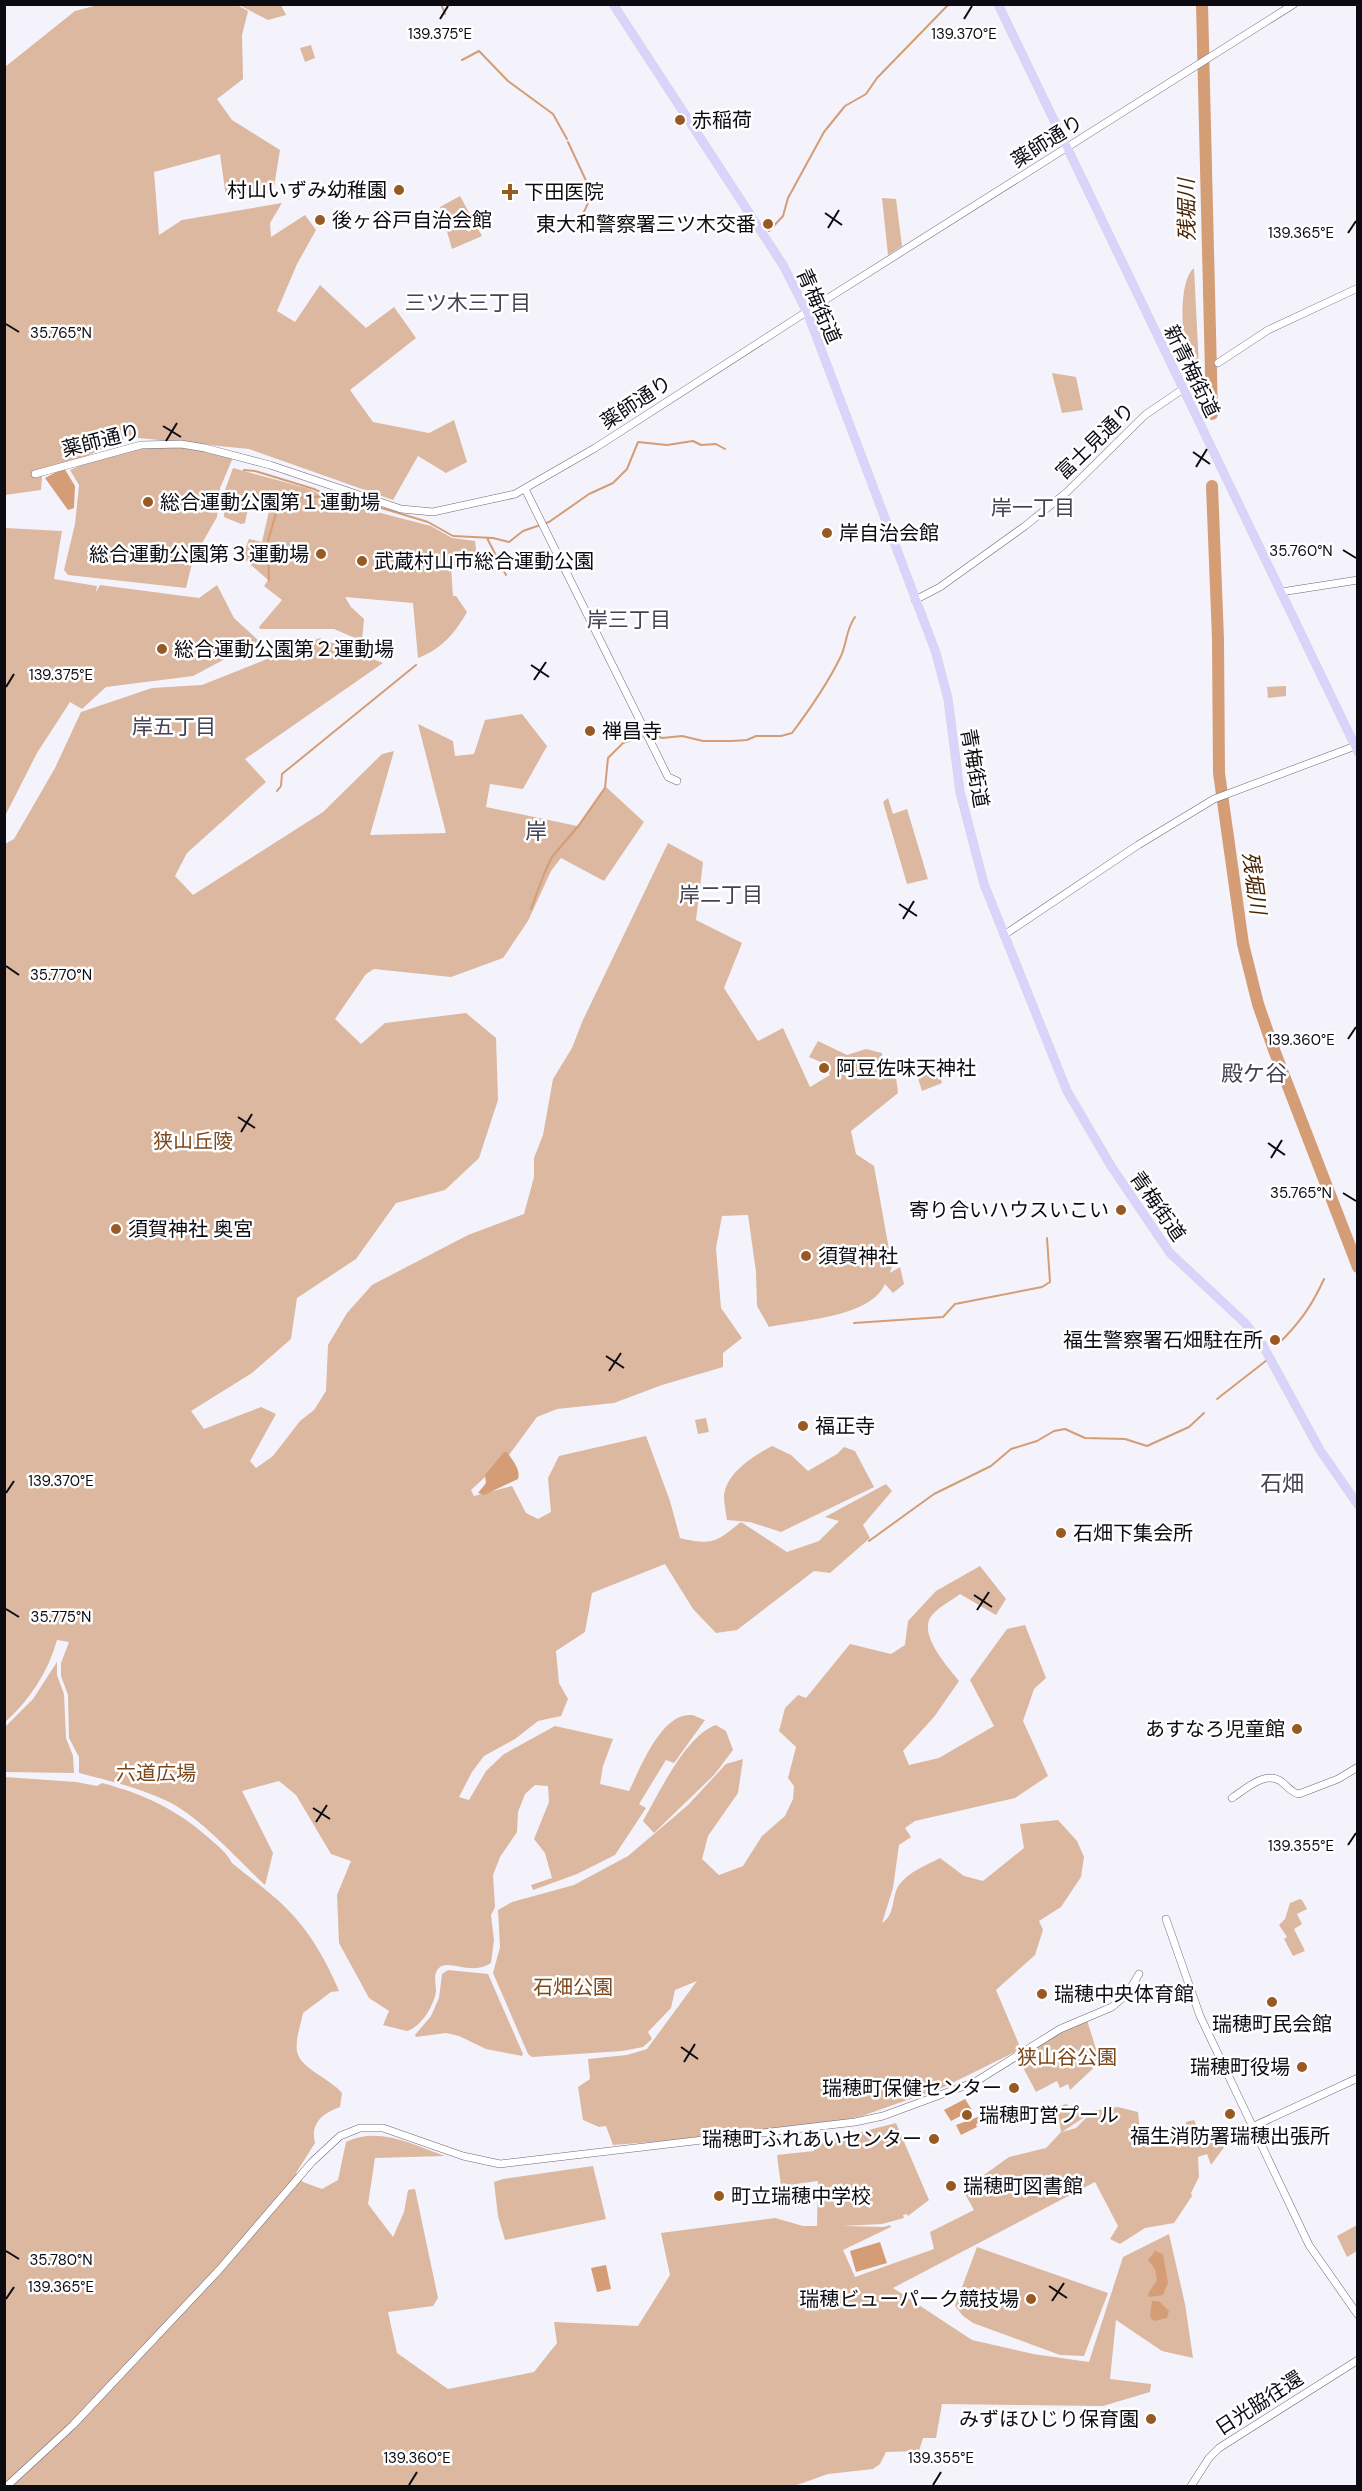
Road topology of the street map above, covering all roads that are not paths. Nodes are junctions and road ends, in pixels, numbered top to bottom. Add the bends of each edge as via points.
1 (613, 4) edge
2 (998, 4) edge
3 (1294, 4) edge
4 (1067, 148) junction
5 (1358, 288) edge
6 (807, 312) junction
7 (1218, 363) dead end
8 (1183, 389) junction
9 (35, 474) dead end
10 (525, 489) junction
11 (1358, 580) edge
12 (1281, 592) junction
13 (915, 600) junction
14 (1357, 748) edge
15 (677, 781) dead end
16 (1004, 935) junction
17 (1358, 1505) edge
18 (1358, 1767) edge
19 (1233, 1798) dead end
20 (1166, 1919) dead end
21 (1139, 1974) dead end
22 (1358, 2078) edge
23 (1252, 2127) junction
24 (1358, 2315) edge
25 (1358, 2360) edge
26 (8, 2487) edge
27 (1191, 2487) edge

1 - 6 main road, 青梅街道 via 783,265
2 - 4 main road, 新青梅街道
3 - 4 street, 薬師通り
4 - 6 street, 薬師通り
4 - 8 main road, 新青梅街道
5 - 7 street via 1268,330
6 - 10 street, 薬師通り
6 - 13 main road, 青梅街道
8 - 12 main road, 新青梅街道
8 - 13 street, 富士見通り via 1145,415 1067,492 1025,526 940,587
9 - 10 street, 薬師通り via 141,445 181,444 270,465 401,509 433,512
10 - 15 street via 668,777
11 - 12 street
12 - 14 main road, 新青梅街道
13 - 16 main road, 青梅街道 via 943,675 963,804 987,892
14 - 16 street via 1214,799
16 - 17 main road, 青梅街道 via 1065,1088 1111,1166 1173,1257 1245,1323 1262,1344 1320,1450
18 - 19 street via 1299,1794 1270,1777
20 - 23 street via 1200,2016
21 - 26 street via 1121,2001 1060,2029 975,2082 883,2116 855,2122 500,2164 463,2156 383,2128 345,2133 312,2162 219,2270 73,2425
22 - 23 street
23 - 24 street via 1309,2245
25 - 27 street, 日光脇往還 via 1219,2448

